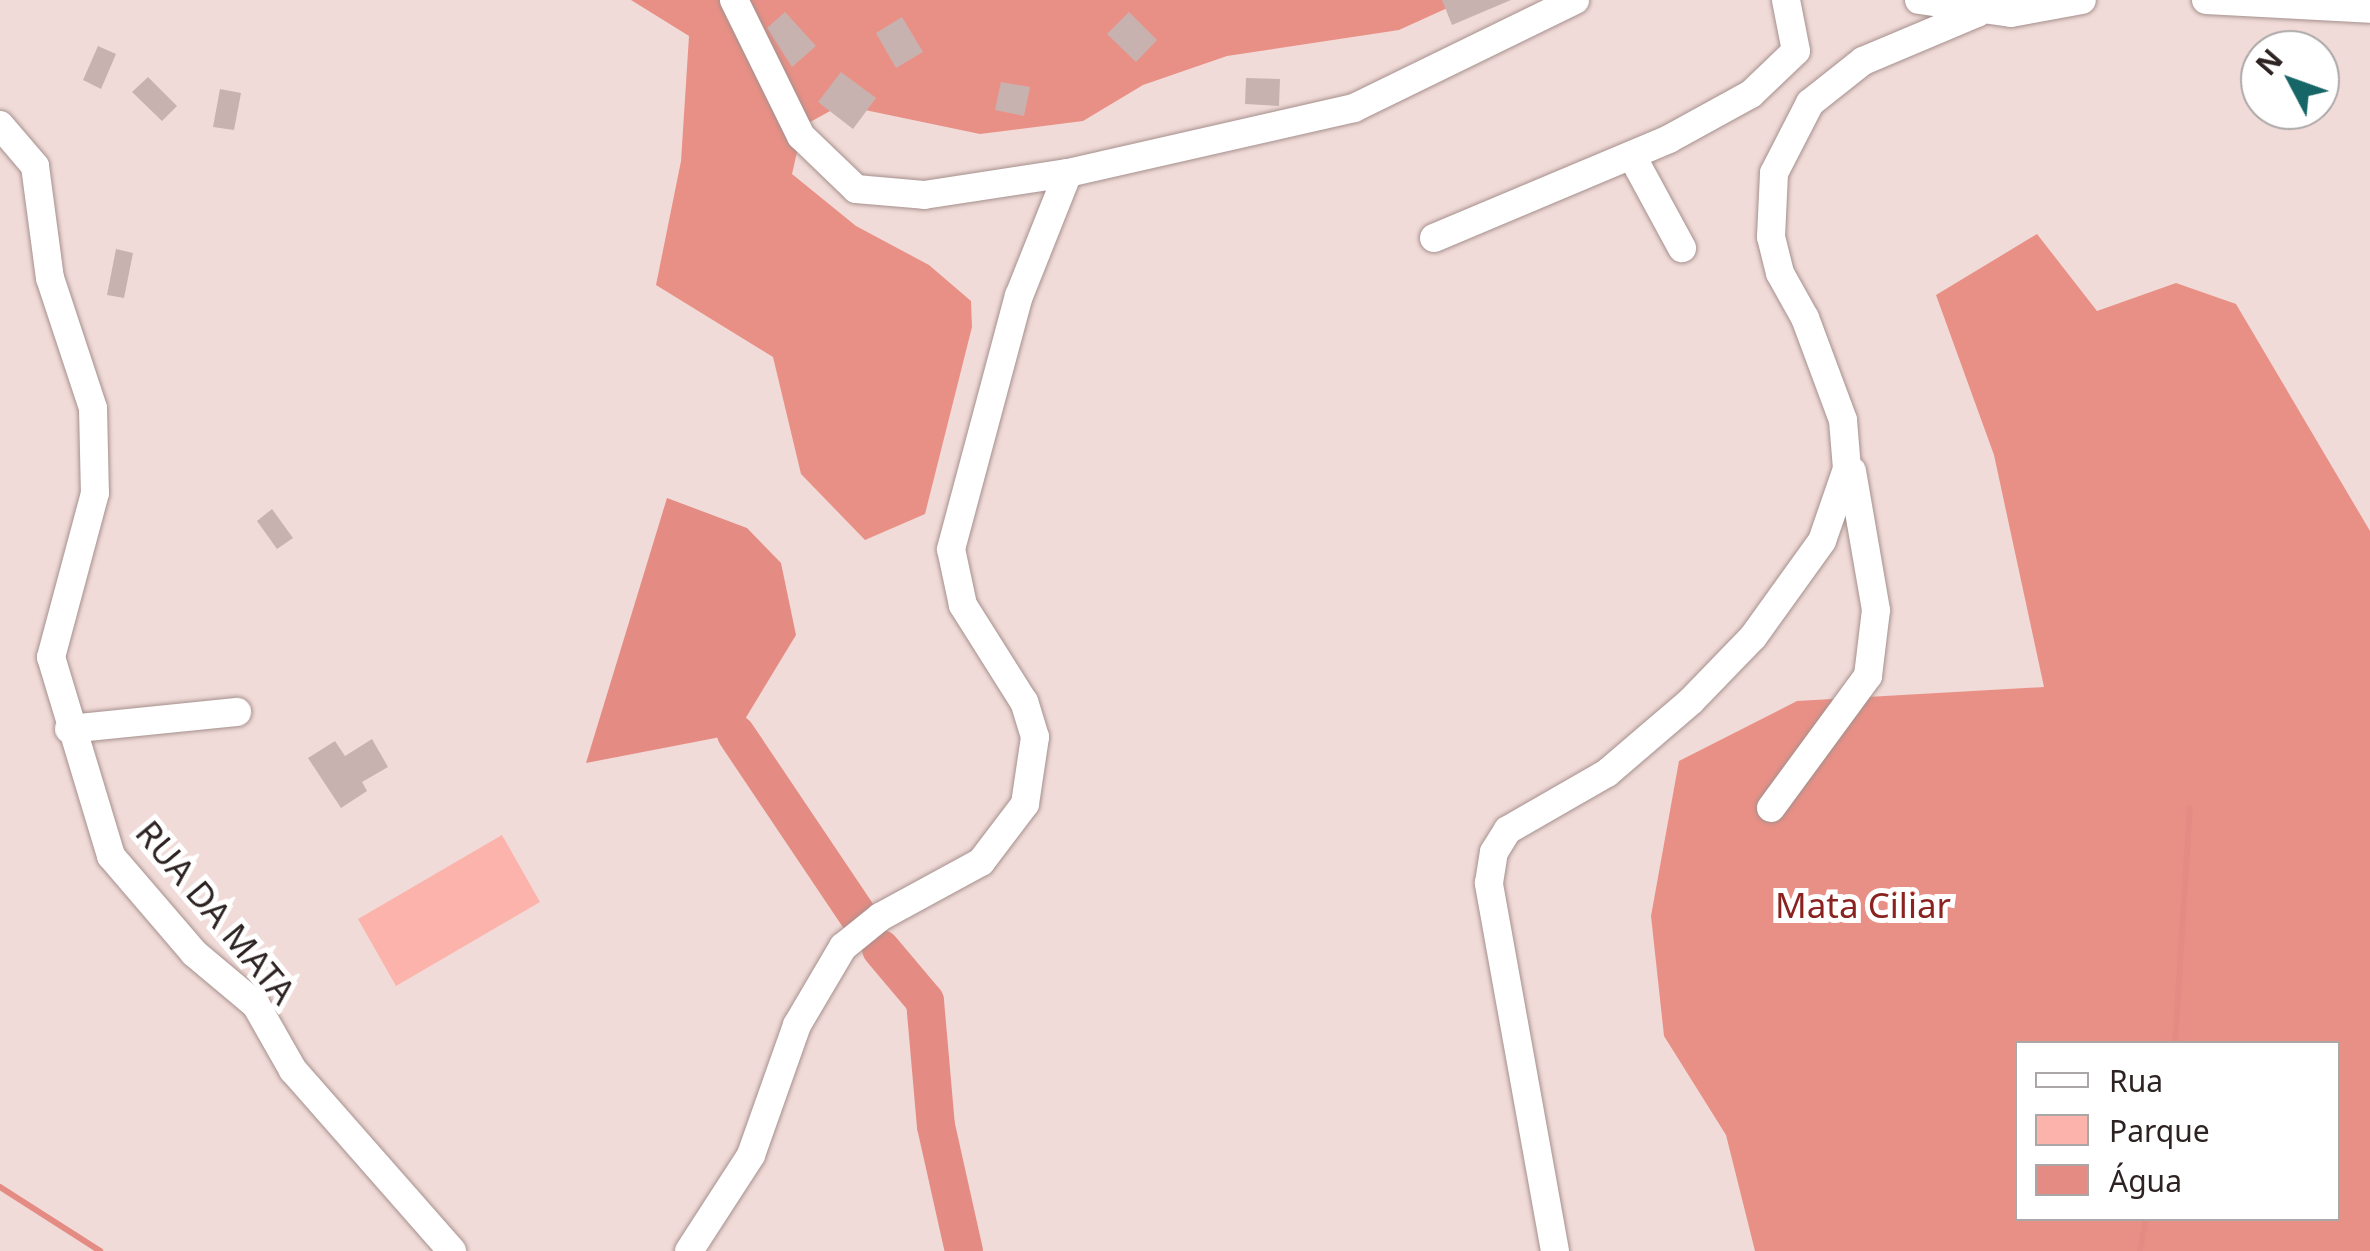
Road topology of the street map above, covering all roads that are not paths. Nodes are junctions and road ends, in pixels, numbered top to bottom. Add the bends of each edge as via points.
1 (734, 0) edge
2 (1575, 0) edge
3 (1786, 0) edge
4 (1919, 0) edge
5 (2082, 0) edge
6 (2206, 0) edge
7 (1969, 6) edge
8 (2370, 9) edge
9 (0, 125) edge
10 (1632, 156) junction
11 (1068, 173) junction
12 (1434, 238) dead end
13 (1682, 248) dead end
14 (1843, 420) junction
15 (237, 712) dead end
16 (70, 729) junction
17 (1771, 808) dead end
18 (452, 1251) edge
19 (690, 1251) edge
20 (1555, 1251) edge

1 - 11 street via 800,136 856,189 924,196
2 - 11 street via 1354,108
3 - 10 street via 1796,51 1751,94
4 - 7 street
5 - 7 street
6 - 8 street
7 - 14 street via 1839,76 1810,102 1774,173 1770,238
9 - 16 street, RUA DA MATA via 35,166 50,278 93,408 95,493 50,657
10 - 12 street
10 - 13 street
11 - 19 street via 1019,296 952,549 963,605 1024,702 1035,738 1025,804 981,862 880,917 843,948 797,1024 750,1156
14 - 17 street via 1876,610 1868,676
14 - 20 street via 1846,469 1837,508 1799,579 1754,637 1606,772 1508,830 1494,852 1489,883
15 - 16 street
16 - 18 street, RUA DA MATA via 111,856 194,952 256,1005 294,1070

